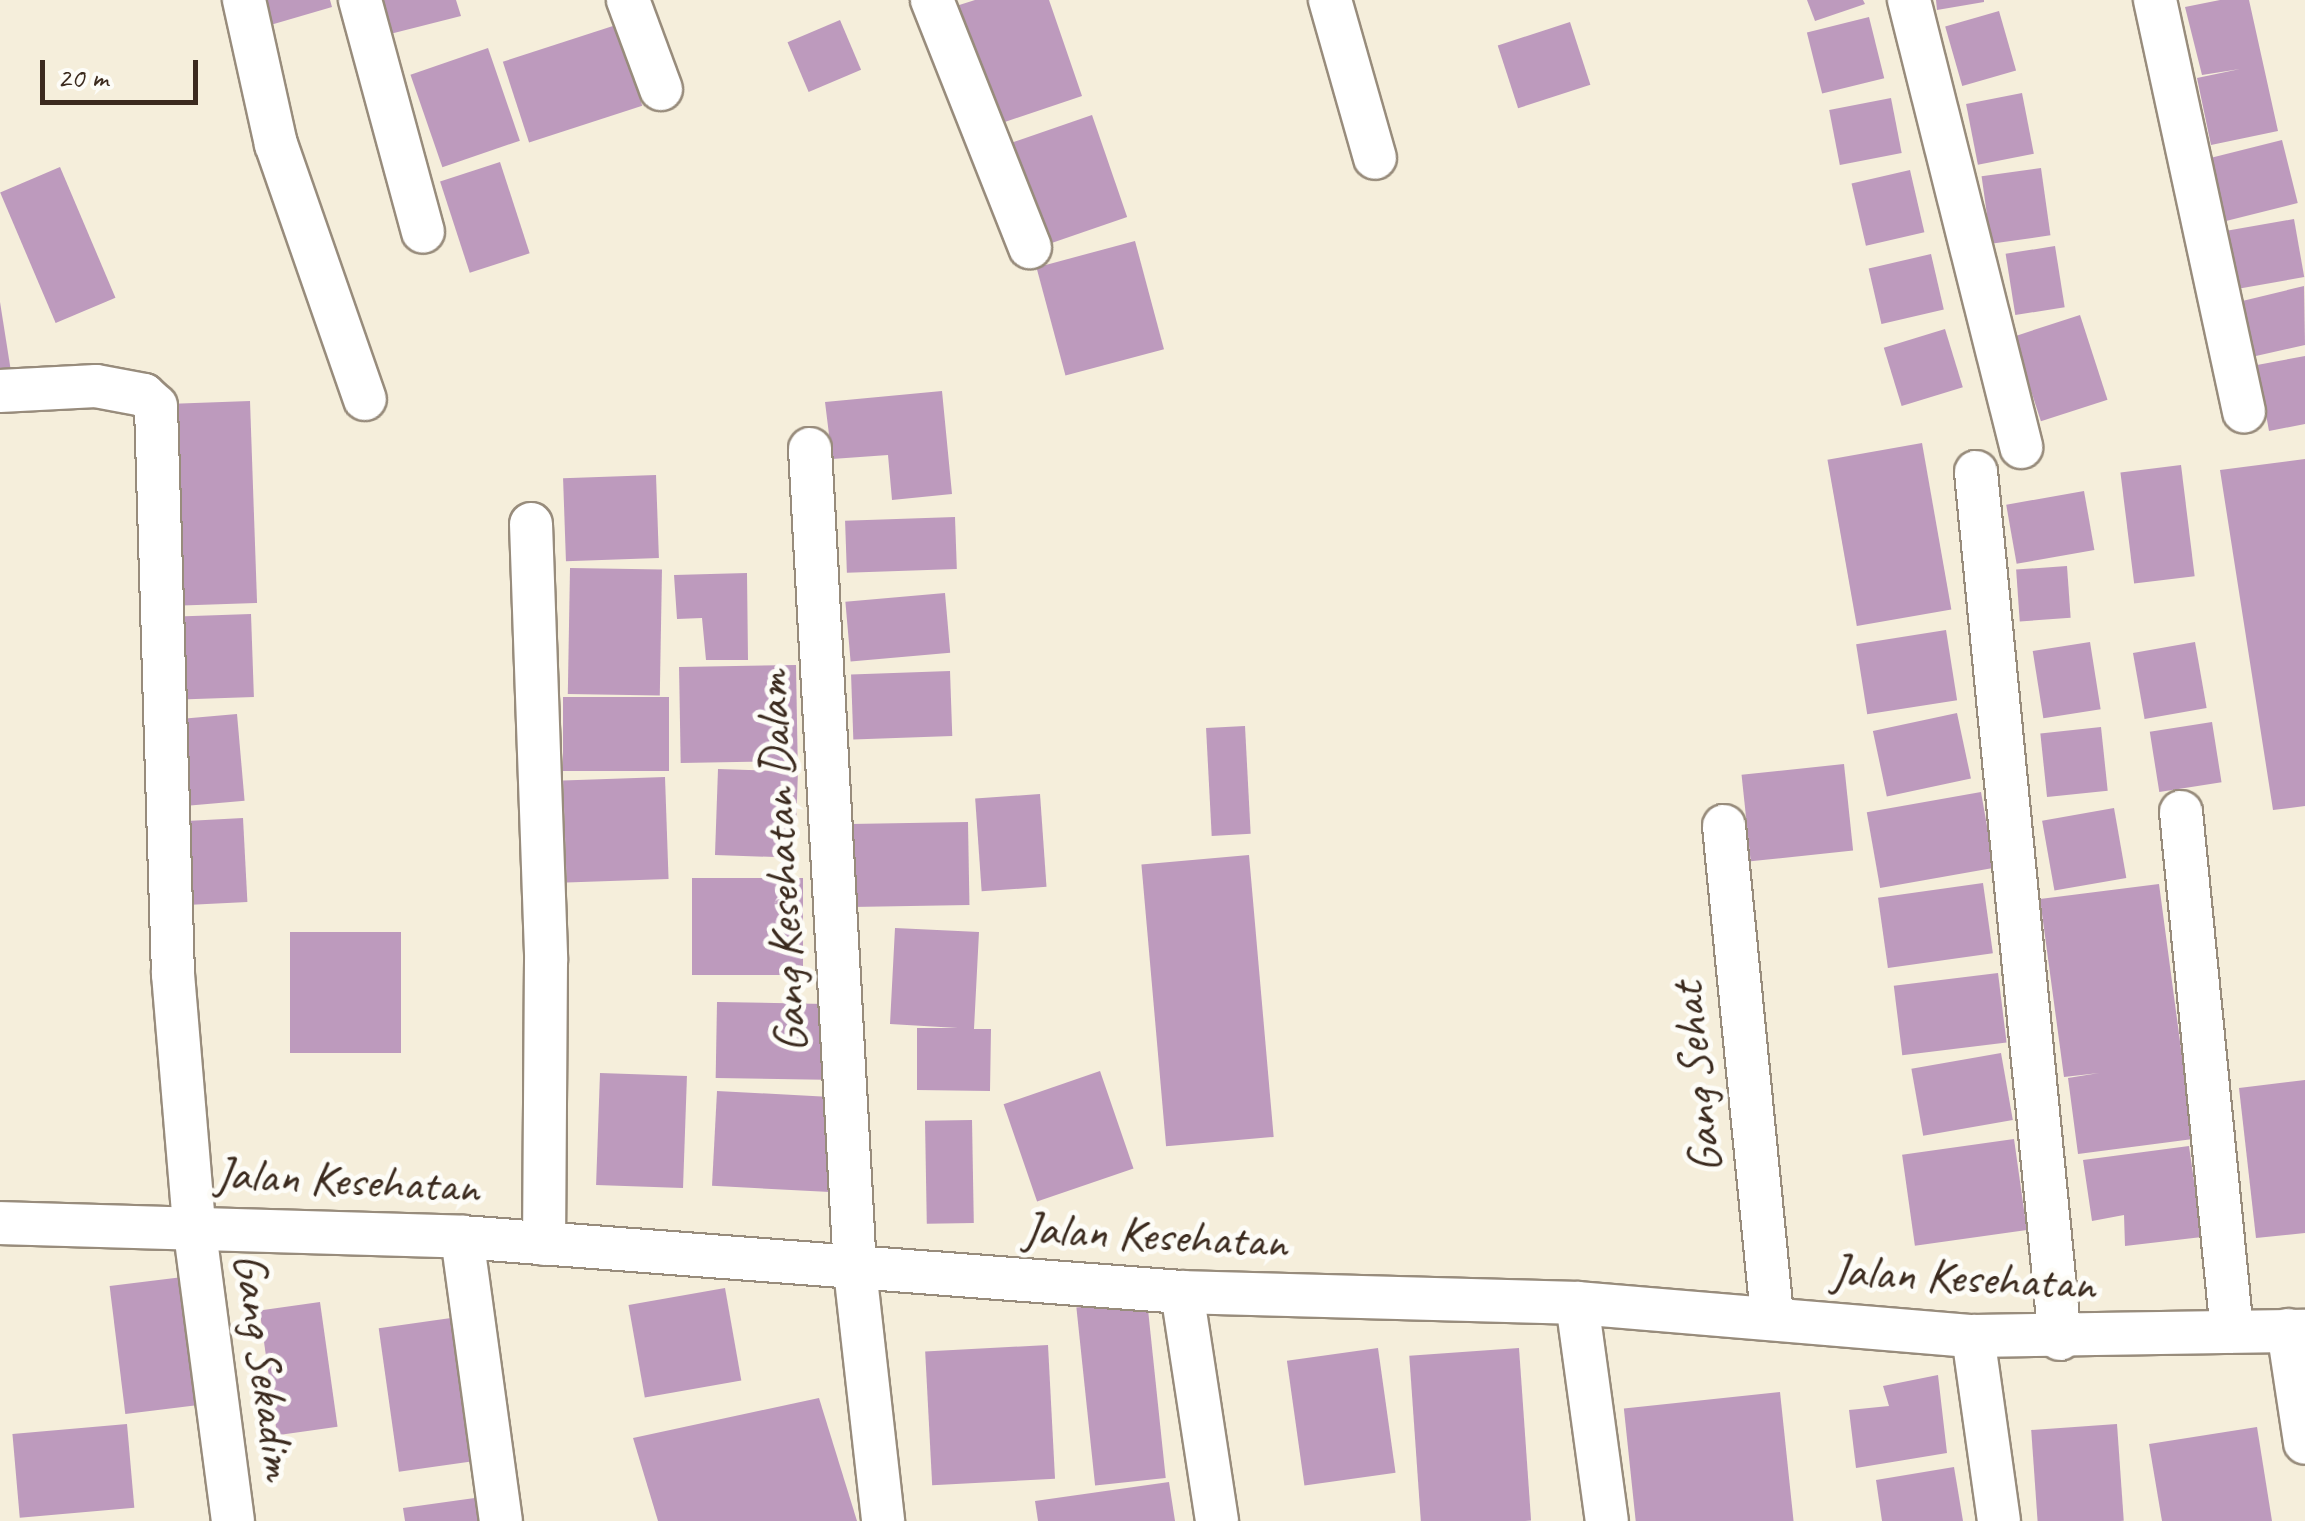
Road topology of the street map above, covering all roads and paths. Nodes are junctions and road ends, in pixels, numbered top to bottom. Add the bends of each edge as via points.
1 (244, 0) edge
2 (360, 0) edge
3 (628, 0) edge
4 (932, 0) edge
5 (1330, 0) edge
6 (1909, 0) edge
7 (2155, 0) edge
8 (661, 89) dead end
9 (1374, 158) dead end
10 (423, 232) dead end
11 (1030, 248) dead end
12 (0, 391) edge
13 (366, 399) dead end
14 (2244, 411) dead end
15 (2020, 447) dead end
16 (810, 449) dead end
17 (1976, 472) dead end
18 (531, 524) dead end
19 (2181, 812) dead end
20 (1724, 826) dead end
21 (0, 1223) edge
22 (194, 1225) junction
23 (462, 1237) junction
24 (544, 1244) junction
25 (855, 1270) junction
26 (1182, 1292) junction
27 (1576, 1303) junction
28 (1772, 1319) junction
29 (2297, 1330) edge
30 (2232, 1332) junction
31 (1973, 1336) junction
32 (2060, 1338) junction
33 (2305, 1443) edge
34 (233, 1521) edge
35 (501, 1521) edge
36 (883, 1521) edge
37 (1217, 1521) edge
38 (1607, 1521) edge
39 (1999, 1521) edge

1 - 13 street via 276,144
2 - 10 street
3 - 8 street
4 - 11 street
5 - 9 street
6 - 15 street
7 - 14 street
12 - 22 street, Gang Sekadim via 96,386 144,395 156,406 173,974
16 - 25 street, Gang Kesehatan Dalam
17 - 32 street
18 - 24 street via 546,961
19 - 30 street
20 - 28 street, Gang Sehat
21 - 22 street, Jalan Kesehatan
22 - 23 street, Jalan Kesehatan
22 - 34 street, Gang Sekadim
23 - 24 street, Jalan Kesehatan
23 - 35 street
24 - 25 street, Jalan Kesehatan
25 - 26 street, Jalan Kesehatan
25 - 36 street, Gang Kesehatan Dalam
26 - 27 street, Jalan Kesehatan
26 - 37 street
27 - 28 street, Jalan Kesehatan
27 - 38 street
28 - 31 street, Jalan Kesehatan
29 - 30 street, Jalan Kesehatan
29 - 33 street
30 - 32 street, Jalan Kesehatan
31 - 32 street, Jalan Kesehatan
31 - 39 street

